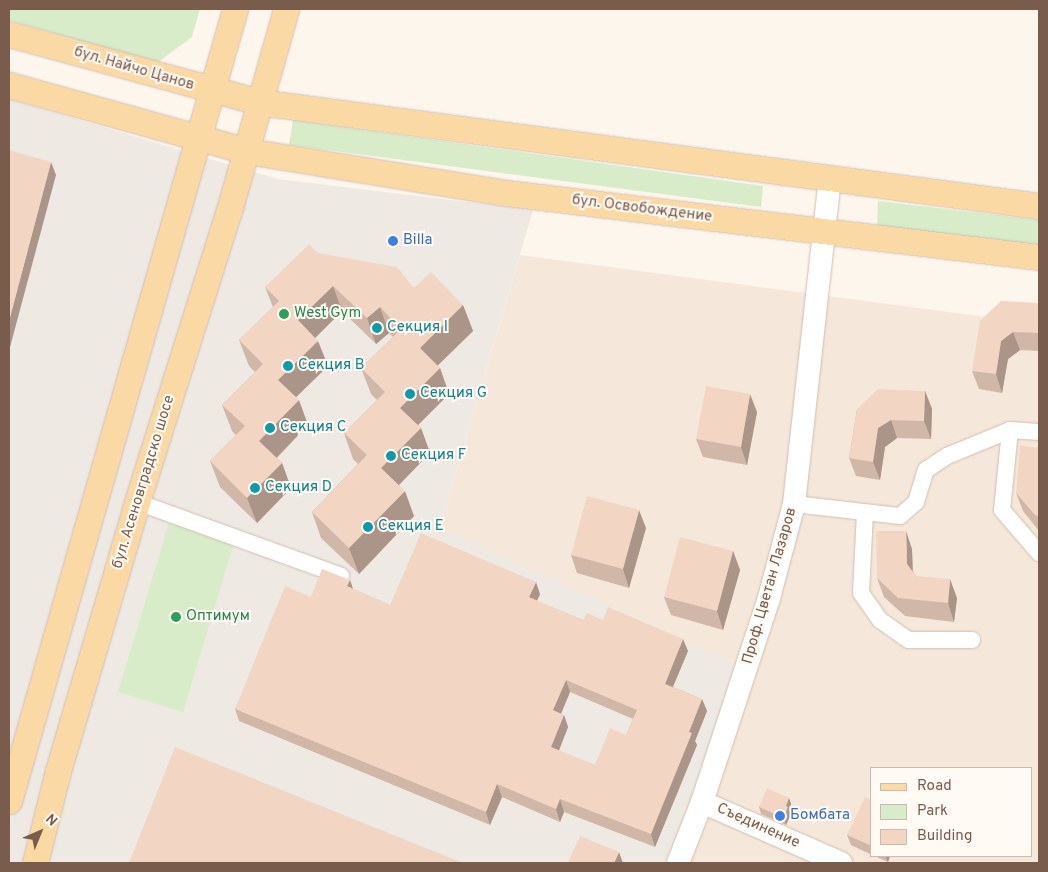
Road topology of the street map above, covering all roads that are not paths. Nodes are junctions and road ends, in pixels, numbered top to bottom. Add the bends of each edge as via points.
1 (235, 9) edge
2 (286, 9) edge
3 (9, 34) edge
4 (9, 85) edge
5 (209, 90) junction
6 (259, 102) junction
7 (196, 137) junction
8 (247, 151) junction
9 (830, 180) junction
10 (1039, 206) edge
11 (823, 232) junction
12 (1039, 258) edge
13 (1010, 430) junction
14 (1039, 432) edge
15 (137, 502) junction
16 (794, 504) junction
17 (866, 512) junction
18 (1039, 553) edge
19 (341, 576) edge
20 (972, 640) dead end
21 (9, 801) edge
22 (702, 802) junction
23 (34, 863) edge
24 (678, 863) edge
25 (841, 863) edge

1 - 5 main road
2 - 6 main road, бул. Асеновградско шосе
3 - 5 main road, бул. Найчо Цанов
4 - 7 main road
5 - 6 main road, бул. Найчо Цанов
5 - 7 main road
6 - 8 main road, бул. Асеновградско шосе
6 - 9 main road
7 - 8 main road
7 - 21 main road via 90,525
8 - 11 main road, бул. Освобождение via 507,192
8 - 15 main road, бул. Асеновградско шосе
9 - 10 main road
9 - 11 street, Проф. Цветан Лазаров
11 - 12 main road, бул. Освобождение
11 - 16 street, Проф. Цветан Лазаров
13 - 14 street
13 - 17 street via 947,456 926,470 916,502 900,516
13 - 18 street via 1002,510
15 - 19 street
15 - 23 main road, бул. Асеновградско шосе
16 - 17 street
16 - 22 street, Проф. Цветан Лазаров via 770,598
17 - 20 street via 860,593 880,620 909,640
22 - 24 street, Проф. Цветан Лазаров
22 - 25 street, Съединение

